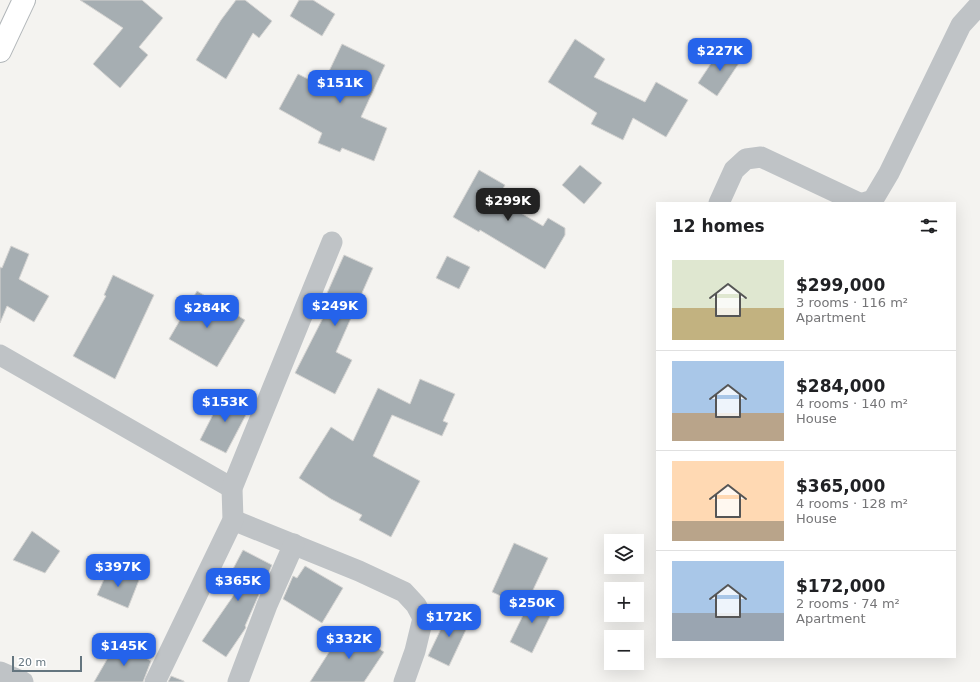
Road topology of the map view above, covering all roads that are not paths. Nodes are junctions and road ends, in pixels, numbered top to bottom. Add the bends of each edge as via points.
1 (24, 0) edge
2 (980, 4) edge
3 (0, 51) edge
4 (719, 202) edge
5 (858, 202) edge
6 (866, 202) edge
7 (332, 242) dead end
8 (0, 354) edge
9 (232, 488) junction
10 (233, 520) junction
11 (294, 544) junction
12 (0, 672) edge
13 (23, 682) edge
14 (155, 682) edge
15 (238, 682) edge
16 (404, 682) edge

1 - 3 main road
2 - 6 street via 961,25 889,173 873,200
4 - 5 street via 734,170 746,159 761,157
7 - 9 street
8 - 9 street
9 - 10 street
10 - 11 street
10 - 14 street
11 - 15 street
11 - 16 street via 404,592 416,605 423,618
12 - 13 street

